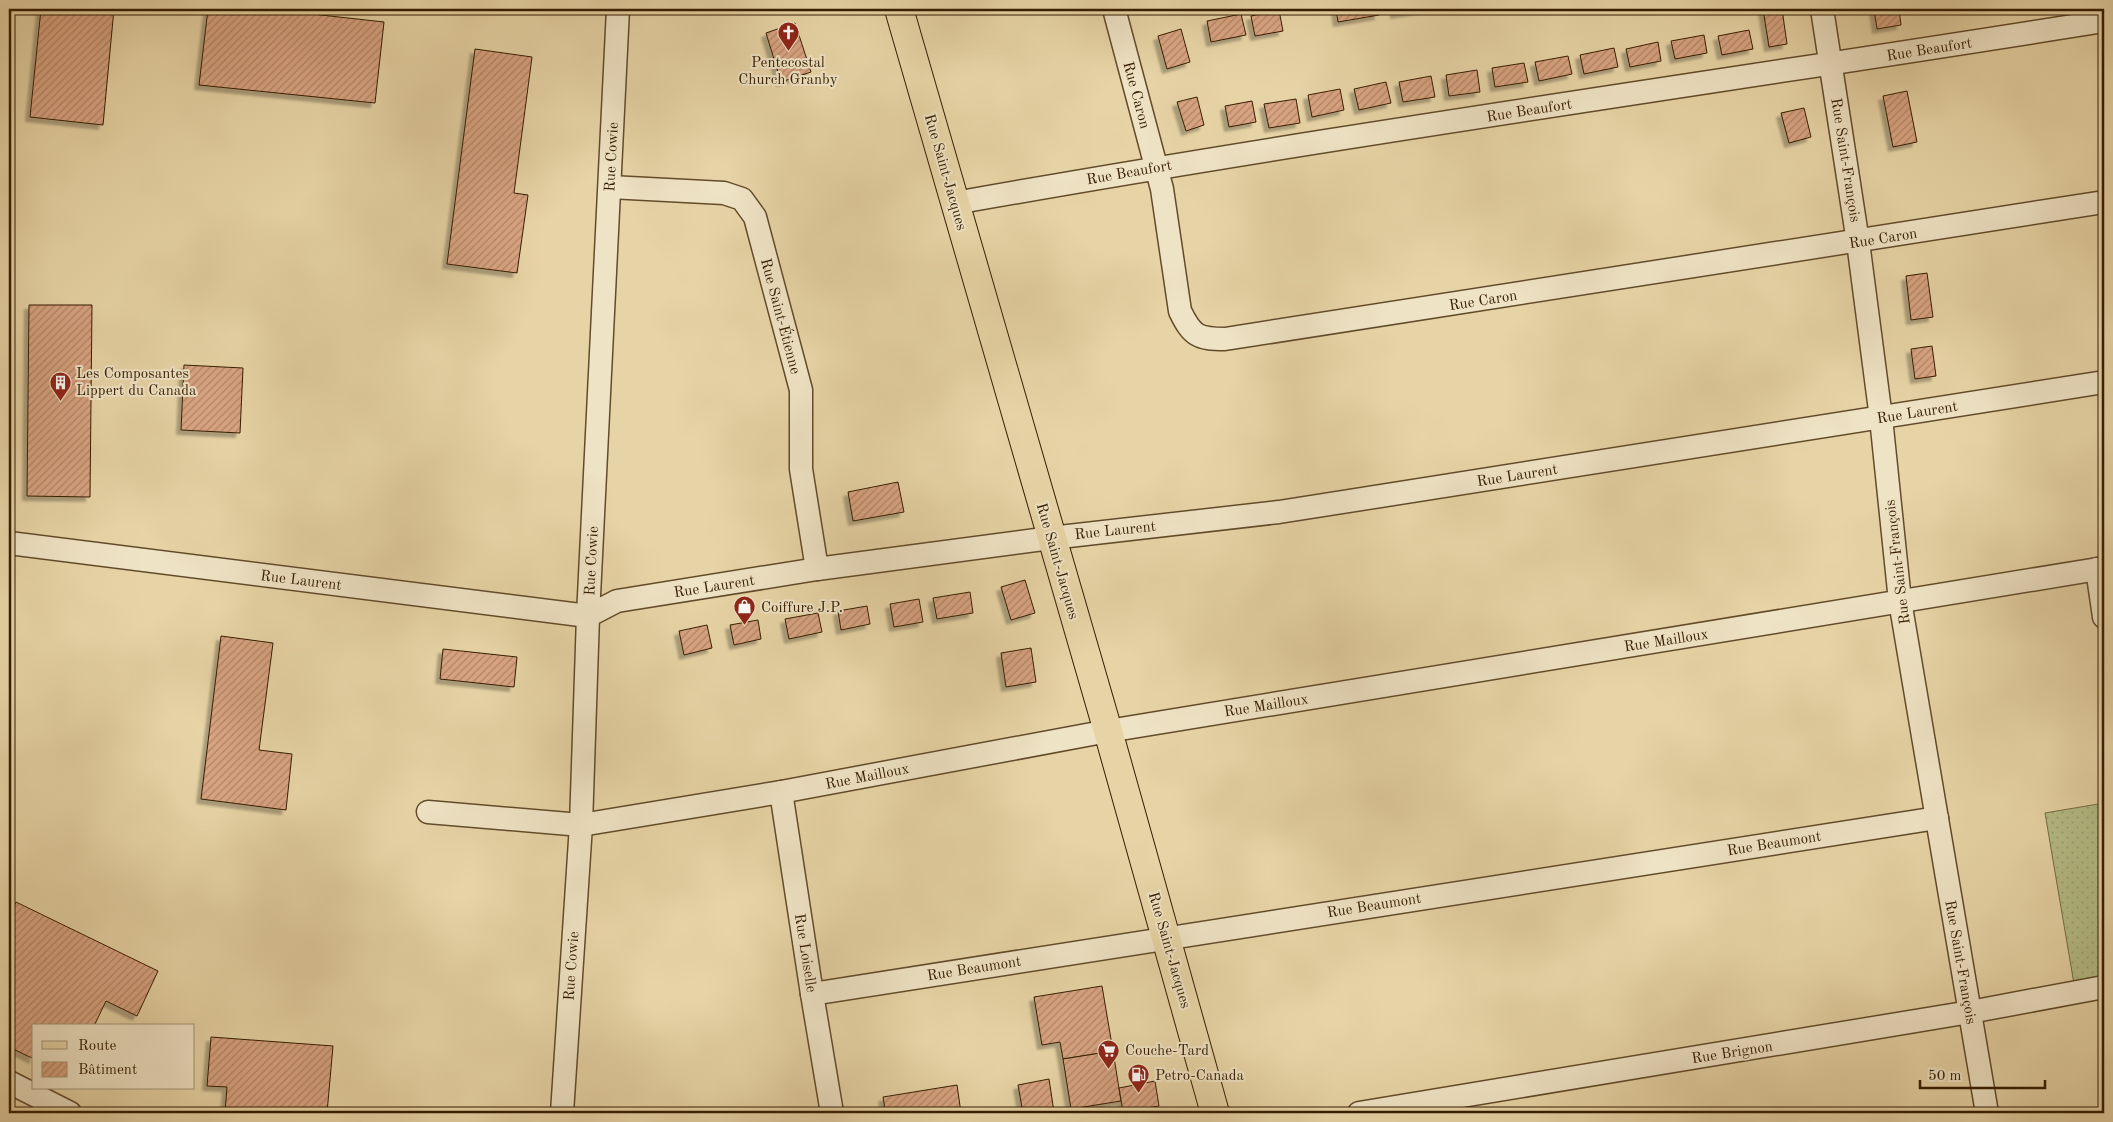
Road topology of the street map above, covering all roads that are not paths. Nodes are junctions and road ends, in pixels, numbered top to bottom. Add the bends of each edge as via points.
1 (618, 9) edge
2 (899, 9) edge
3 (1114, 9) edge
4 (1822, 9) edge
5 (2104, 21) edge
6 (1831, 64) junction
7 (1157, 167) junction
8 (610, 188) junction
9 (2104, 202) edge
10 (955, 203) junction
11 (1858, 242) junction
12 (2104, 382) edge
13 (1881, 418) junction
14 (1051, 538) junction
15 (9, 543) edge
16 (817, 569) junction
17 (2101, 569) edge
18 (1900, 601) junction
19 (588, 616) junction
20 (2104, 617) edge
21 (1108, 731) junction
22 (781, 792) junction
23 (428, 812) dead end
24 (1937, 818) junction
25 (580, 825) junction
26 (1166, 938) junction
27 (2104, 987) edge
28 (812, 994) junction
29 (1970, 1012) junction
30 (9, 1082) edge
31 (70, 1113) edge
32 (562, 1113) edge
33 (832, 1113) edge
34 (1215, 1113) edge
35 (1359, 1113) edge
36 (1987, 1113) edge

1 - 8 street, Rue Cowie
2 - 10 main road, Rue Saint-Jacques
3 - 7 street, Rue Caron
4 - 6 street, Rue Saint-François
5 - 6 street, Rue Beaufort
6 - 7 street, Rue Beaufort
6 - 11 street, Rue Saint-François
7 - 10 street, Rue Beaufort
7 - 11 street, Rue Caron via 1180,311 1188,328 1205,339 1225,339
8 - 16 street, Rue Saint-Étienne via 724,193 742,199 755,217 801,390 801,469
8 - 19 street, Rue Cowie
9 - 11 street, Rue Caron
10 - 14 main road, Rue Saint-Jacques
11 - 13 street, Rue Saint-François
12 - 13 street, Rue Laurent
13 - 14 street, Rue Laurent via 1279,512
13 - 18 street, Rue Saint-François
14 - 16 street, Rue Laurent
14 - 21 main road, Rue Saint-Jacques
15 - 19 street, Rue Laurent
16 - 19 street, Rue Laurent via 617,601
17 - 18 street, Rue Mailloux
17 - 20 street
18 - 21 street, Rue Mailloux
18 - 24 street, Rue Saint-François
19 - 25 street, Rue Cowie
21 - 22 street, Rue Mailloux
21 - 26 main road, Rue Saint-Jacques
22 - 25 street, Rue Mailloux
22 - 28 street, Rue Loiselle
23 - 25 street, Rue Mailloux
24 - 26 street, Rue Beaumont
24 - 29 street, Rue Saint-François
25 - 32 street, Rue Cowie
26 - 28 street, Rue Beaumont
26 - 34 main road, Rue Saint-Jacques
27 - 29 street, Rue Brignon
28 - 33 street, Rue Loiselle
29 - 35 street, Rue Brignon
29 - 36 street, Rue Saint-François
30 - 31 street

